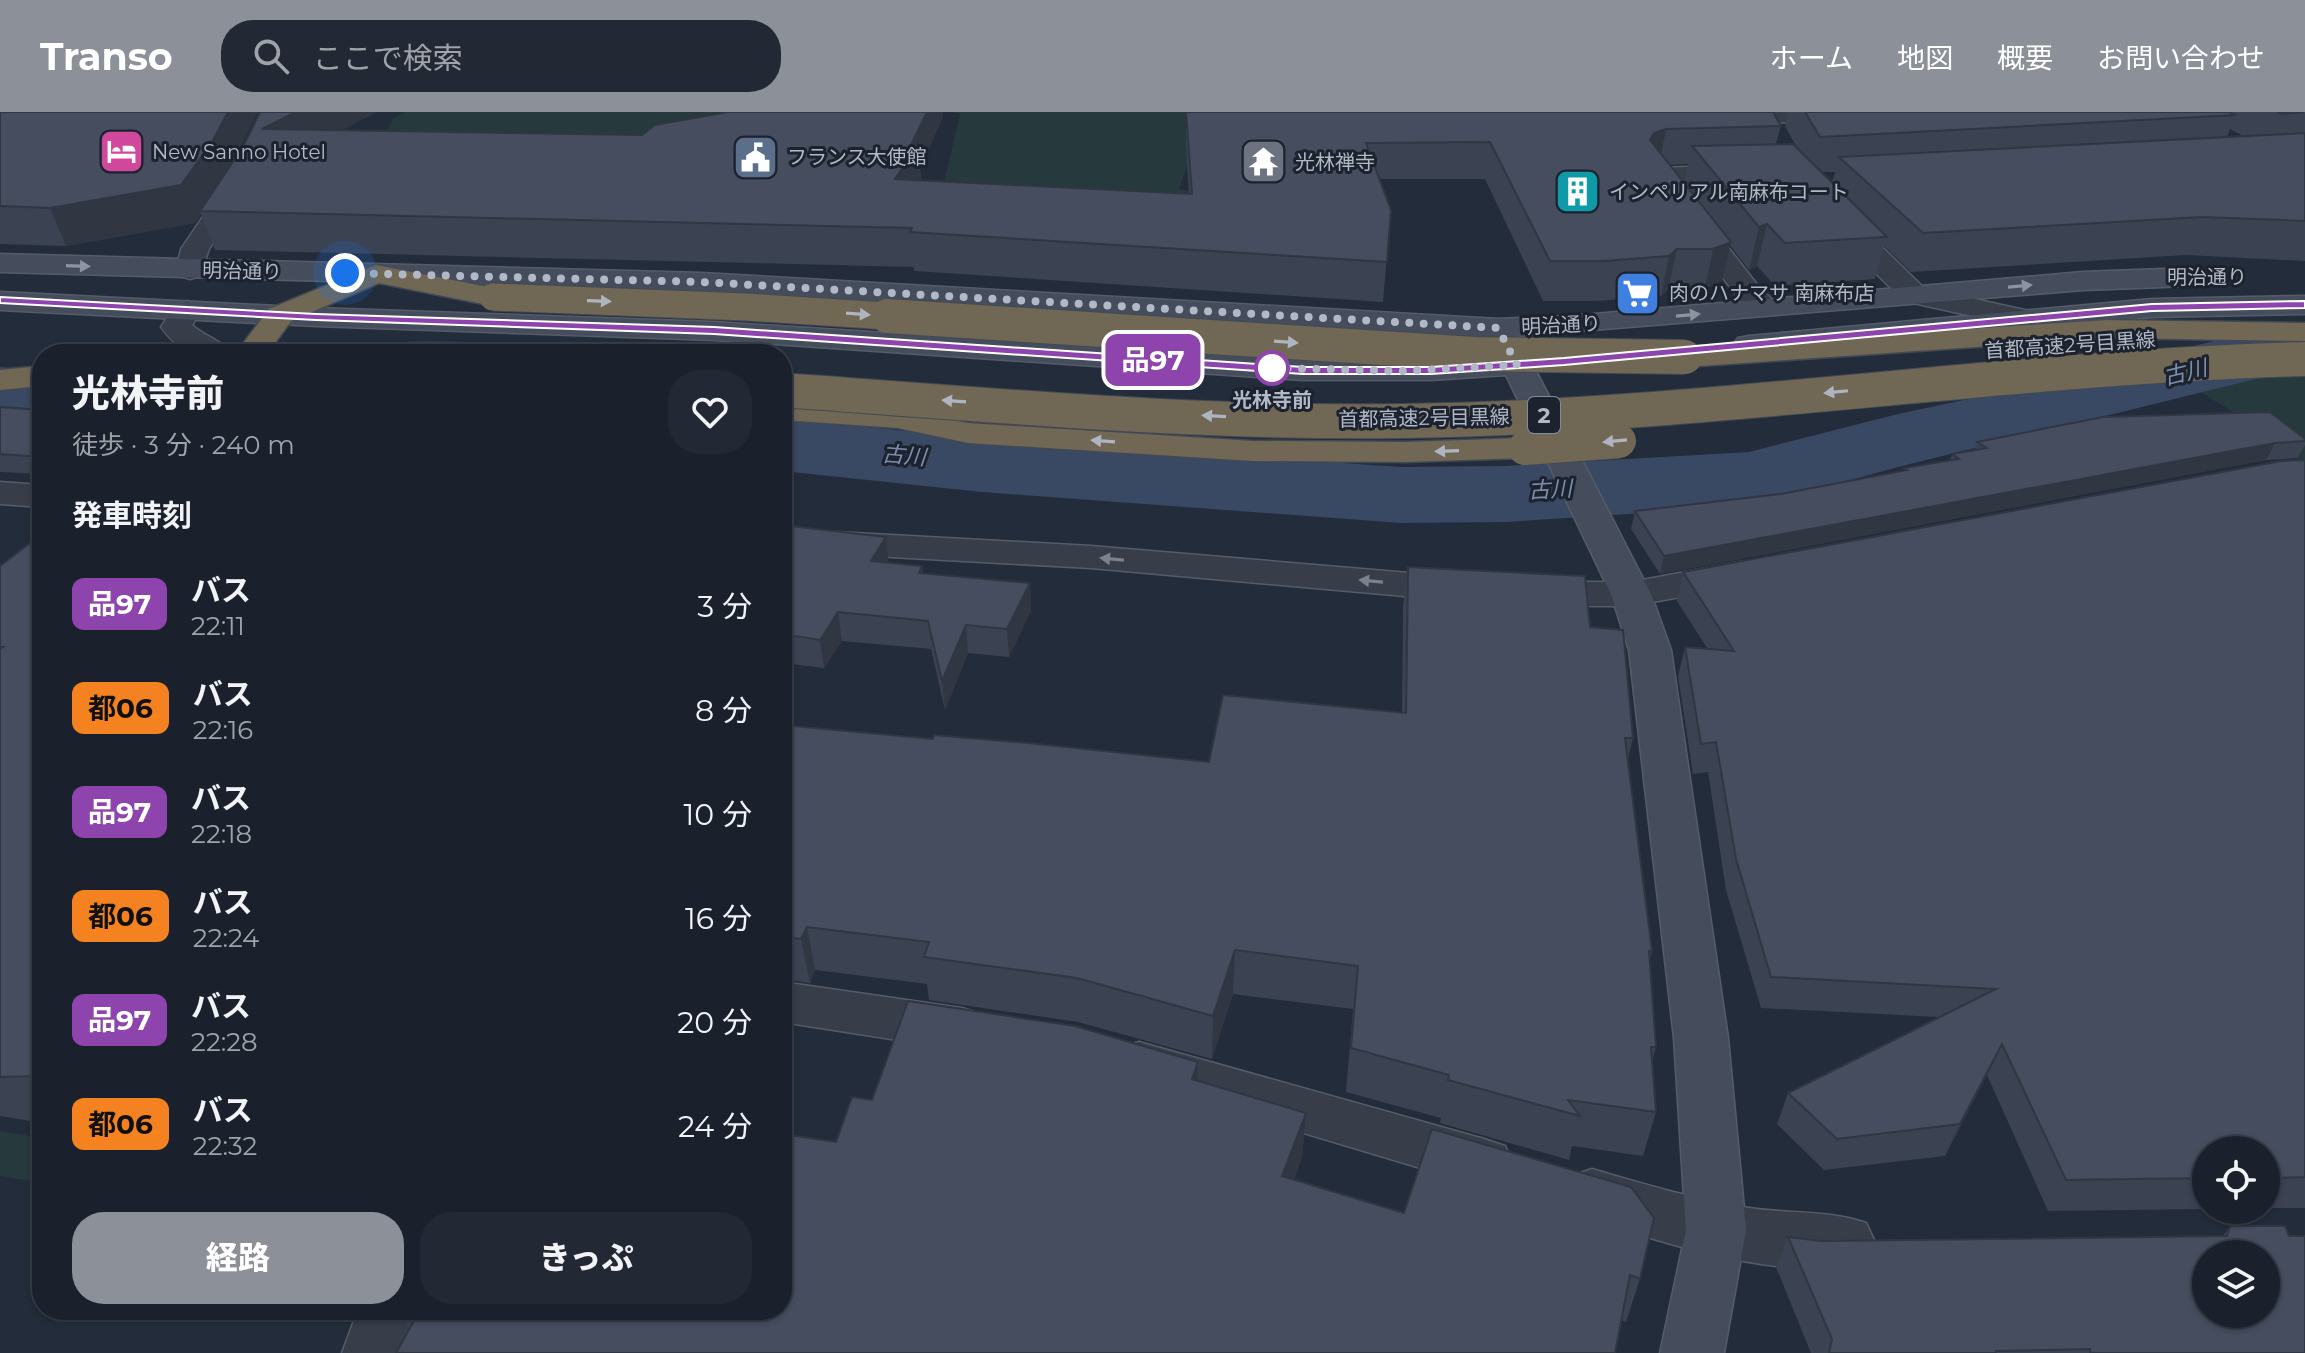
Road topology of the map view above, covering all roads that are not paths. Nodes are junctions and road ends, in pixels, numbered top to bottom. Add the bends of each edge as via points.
1 (273, 112) edge
2 (1896, 112) edge
3 (1768, 122) edge
4 (1777, 172) edge
5 (1822, 205) edge
6 (0, 263) edge
7 (190, 270) junction
8 (376, 274) junction
9 (2213, 277) dead end
10 (1914, 295) junction
11 (0, 301) edge
12 (2305, 305) edge
13 (1766, 308) junction
14 (187, 310) junction
15 (280, 315) junction
16 (2027, 319) junction
17 (1498, 328) junction
18 (2305, 333) edge
19 (196, 344) edge
20 (259, 344) edge
21 (2305, 359) edge
22 (1517, 365) junction
23 (792, 366) edge
24 (2305, 366) edge
25 (32, 377) edge
26 (0, 380) edge
27 (792, 391) edge
28 (32, 400) edge
29 (0, 403) edge
30 (792, 411) edge
31 (0, 493) edge
32 (32, 495) edge
33 (792, 541) edge
34 (1778, 566) edge
35 (1631, 594) junction
36 (792, 1003) edge
37 (1016, 1037) edge
38 (1093, 1050) edge
39 (1716, 1230) junction
40 (1905, 1241) edge
41 (386, 1320) edge
42 (374, 1353) edge
43 (1692, 1353) edge

1 - 7 street via 241,180 195,249
2 - 3 street
4 - 13 street via 1659,176
5 - 10 street
6 -> 7 main road, 明治通り
7 - 8 main road, 明治通り
7 - 14 main road
8 - 15 highway
8 - 17 main road, 明治通り via 702,282
8 -> 18 highway, bridge via 493,297 746,307 1566,357 1685,357 2108,329
10 -> 9 main road, 明治通り
10 - 13 main road, 明治通り
10 - 16 street
11 - 14 main road, 明治通り
12 - 16 main road, 明治通り via 2215,304
17 -> 13 main road, 明治通り
14 - 15 main road, 明治通り
14 - 19 street via 176,327
15 - 20 highway
15 - 22 main road, 明治通り via 714,331 1303,370
16 - 22 main road, 明治通り
17 - 22 main road
18 - 23 highway, 首都高速2号目黒線 / 2 via 2049,345 1620,384 1375,393 1142,387
21 -> 27 highway, 首都高速2号目黒線 / 2, bridge via 2099,367 1712,405 1447,420 1206,416
22 - 35 main road
24 -> 30 highway, bridge via 2056,387 1752,427 1525,448 1405,452 1253,451 968,433 898,418
25 - 26 highway
28 - 29 highway
31 - 32 street
35 -> 33 street via 1516,594 1091,557
34 - 35 street
35 - 39 main road via 1650,650 1701,1038
36 - 37 street
38 - 39 street
39 - 40 street via 1809,1243
39 - 43 main road
41 - 42 street

